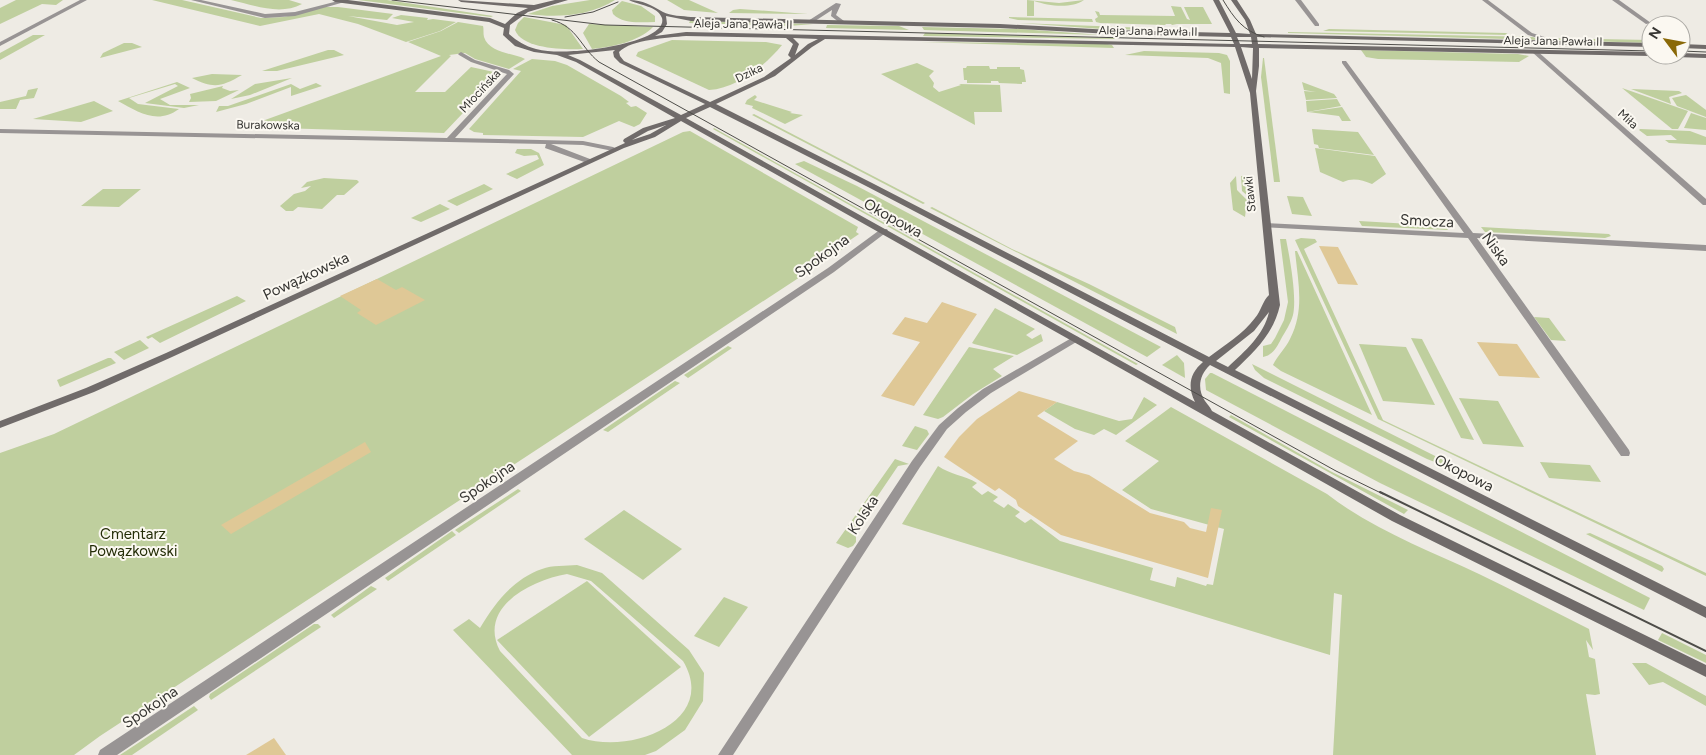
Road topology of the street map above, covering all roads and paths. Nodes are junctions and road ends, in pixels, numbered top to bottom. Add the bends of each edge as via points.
1 (84, 0) edge
2 (194, 0) edge
3 (217, 0) edge
4 (336, 0) edge
5 (461, 0) edge
6 (565, 0) edge
7 (632, 0) edge
8 (1216, 0) edge
9 (1234, 0) edge
10 (1298, 0) edge
11 (1485, 0) edge
12 (1616, 0) edge
13 (344, 1) junction
14 (310, 2) dead end
15 (648, 2) edge
16 (840, 2) edge
17 (60, 5) dead end
18 (540, 5) junction
19 (663, 14) junction
20 (1641, 18) edge
21 (810, 22) junction
22 (842, 22) junction
23 (894, 24) junction
24 (1317, 25) dead end
25 (32, 26) junction
26 (506, 27) junction
27 (1234, 35) junction
28 (1253, 35) junction
29 (786, 36) junction
30 (826, 37) junction
31 (879, 38) junction
32 (646, 39) junction
33 (1564, 43) junction
34 (0, 44) edge
35 (1236, 44) junction
36 (1255, 45) junction
37 (1641, 45) edge
38 (1691, 46) edge
39 (621, 47) junction
40 (1706, 47) edge
41 (1534, 52) junction
42 (557, 53) junction
43 (461, 54) dead end
44 (1641, 54) edge
45 (1691, 56) edge
46 (1706, 56) edge
47 (794, 58) junction
48 (1344, 62) dead end
49 (1253, 93) junction
50 (710, 104) junction
51 (680, 118) junction
52 (0, 131) edge
53 (449, 140) junction
54 (535, 143) junction
55 (613, 150) junction
56 (587, 161) junction
57 (1706, 203) edge
58 (1266, 226) junction
59 (884, 231) junction
60 (1471, 237) junction
61 (1706, 248) edge
62 (1273, 291) junction
63 (1075, 339) junction
64 (1208, 360) junction
65 (1229, 371) junction
66 (1211, 415) junction
67 (0, 425) edge
68 (1625, 453) dead end
69 (1706, 613) edge
70 (1706, 671) edge
71 (105, 755) edge
72 (725, 755) edge

1 - 25 street
2 - 13 street via 265,16 295,14
3 - 14 street via 272,12 296,10
4 - 13 main road
5 - 18 main road via 516,6
6 - 18 main road
7 - 15 main road
8 - 27 main road, Stawki
9 - 28 main road, Stawki
10 - 24 street
11 - 33 street via 1530,34
12 - 20 street
13 - 26 main road via 490,20
15 - 19 main road
16 - 21 street
16 - 22 street via 833,15
17 - 25 street
18 - 26 main road via 516,16
19 - 21 main road, Aleja Jana Pawła II via 691,19
19 - 32 main road via 663,26
21 - 22 main road, Aleja Jana Pawła II
22 - 23 main road, Aleja Jana Pawła II
23 - 27 main road, Aleja Jana Pawła II
23 - 31 main road via 913,29 913,32
25 - 34 street
26 - 42 main road via 506,35 516,44
27 - 28 main road, Aleja Jana Pawła II
27 - 35 main road, Stawki
28 - 33 main road, Aleja Jana Pawła II
28 - 36 main road, Stawki
29 - 30 main road, Aleja Jana Pawła II
29 - 32 main road, Aleja Jana Pawła II via 680,34
29 - 47 main road via 796,44 791,55
30 - 31 main road, Aleja Jana Pawła II
30 - 47 main road, Dzika via 809,44
31 - 35 main road, Aleja Jana Pawła II
32 - 39 main road, Aleja Jana Pawła II
33 - 37 main road, Aleja Jana Pawła II
35 - 36 main road, Aleja Jana Pawła II
35 - 49 main road, Stawki
36 - 41 main road, Aleja Jana Pawła II
36 - 49 main road, Stawki
38 - 40 main road
39 - 42 main road, Aleja Jana Pawła II
39 - 50 main road, Okopowa via 616,52 620,61
41 - 44 main road, Aleja Jana Pawła II
41 - 57 street, Miła
42 - 51 main road, Okopowa via 579,61
43 - 53 street, Młocińska via 511,74
45 - 46 main road
47 - 50 main road, Dzika via 781,70
48 - 60 street, Niska
49 - 58 main road, Stawki
50 - 51 main road, Powązkowska
50 - 64 main road, Okopowa
51 - 55 main road, Powązkowska via 671,126
51 - 59 main road, Okopowa
52 - 53 street, Burakowska
53 - 54 street, Burakowska
54 - 55 street, Burakowska via 583,143
54 - 56 street, Burakowska
55 - 56 main road, Powązkowska
56 - 67 main road, Powązkowska via 90,390
58 - 60 street, Smocza
58 - 62 main road, Stawki
59 - 63 main road, Okopowa
59 - 71 street, Spokojna via 831,270
60 - 61 street, Smocza
60 - 68 street, Niska
62 - 64 main road, Stawki via 1269,306 1258,322
62 - 65 main road, Stawki via 1275,305 1269,327
63 - 66 main road, Okopowa
63 - 72 street, Kolska via 987,391 943,427
64 - 65 main road, Okopowa
64 - 66 main road, Okopowa via 1198,370 1195,386 1196,394
65 - 69 main road, Okopowa
66 - 70 main road, Okopowa via 1396,518

